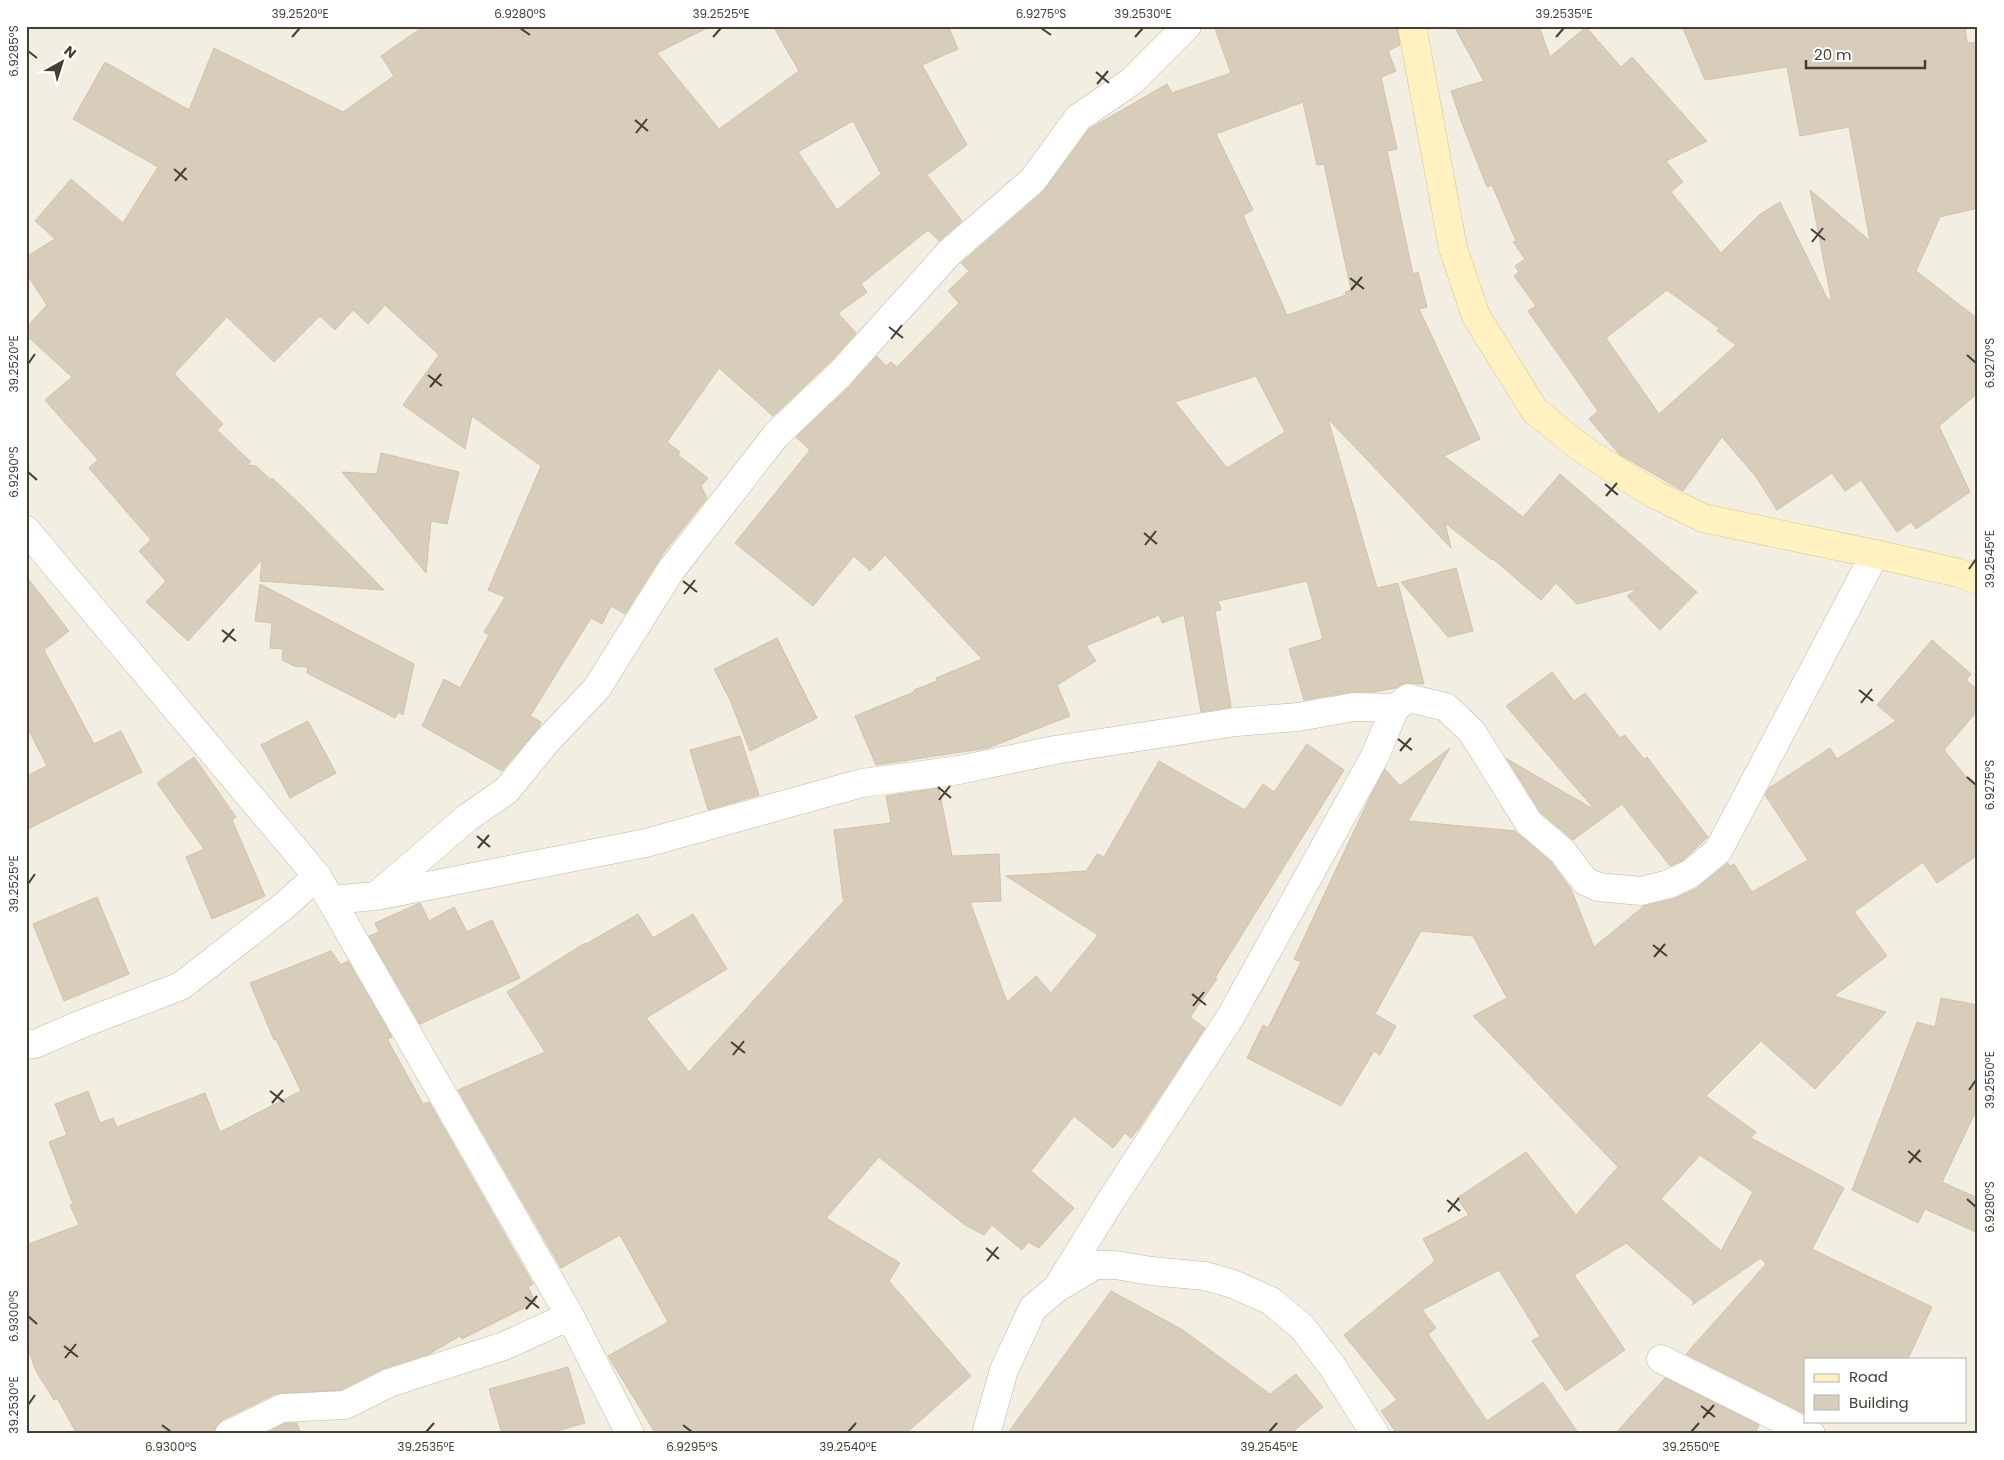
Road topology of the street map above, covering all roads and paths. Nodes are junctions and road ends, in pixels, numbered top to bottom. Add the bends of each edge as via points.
1 (1186, 26) edge
2 (1412, 26) edge
3 (26, 530) edge
4 (1874, 554) junction
5 (1978, 580) edge
6 (1395, 708) junction
7 (317, 876) junction
8 (376, 896) junction
9 (331, 900) junction
10 (26, 1044) edge
11 (1057, 1288) junction
12 (570, 1316) junction
13 (1661, 1359) dead end
14 (229, 1434) edge
15 (630, 1434) edge
16 (986, 1434) edge
17 (1375, 1434) edge
18 (1811, 1434) edge

1 - 8 street via 1132,81 1078,118 1032,180 950,252 840,374 776,435 671,570 597,688 546,742 508,790 466,818
2 - 4 main road via 1453,248 1476,316 1535,411 1585,451 1654,494 1703,518
3 - 7 street
4 - 5 main road
4 - 6 street via 1718,851 1690,874 1669,884 1640,891 1598,887 1585,881 1562,851 1529,823 1472,732 1446,706 1408,698
6 - 8 street via 1354,707 1236,722 1056,750 959,770 862,783 646,843
6 - 11 street via 1375,756 1232,1016
7 - 9 street
7 - 10 street via 181,986 35,1044
8 - 9 street
9 - 12 street
11 - 16 street via 1033,1308 1004,1370
11 - 17 street via 1095,1265 1115,1265 1205,1276 1271,1301 1302,1328 1332,1366
12 - 14 street via 504,1346 389,1383 345,1405 282,1408
12 - 15 street
13 - 18 street

